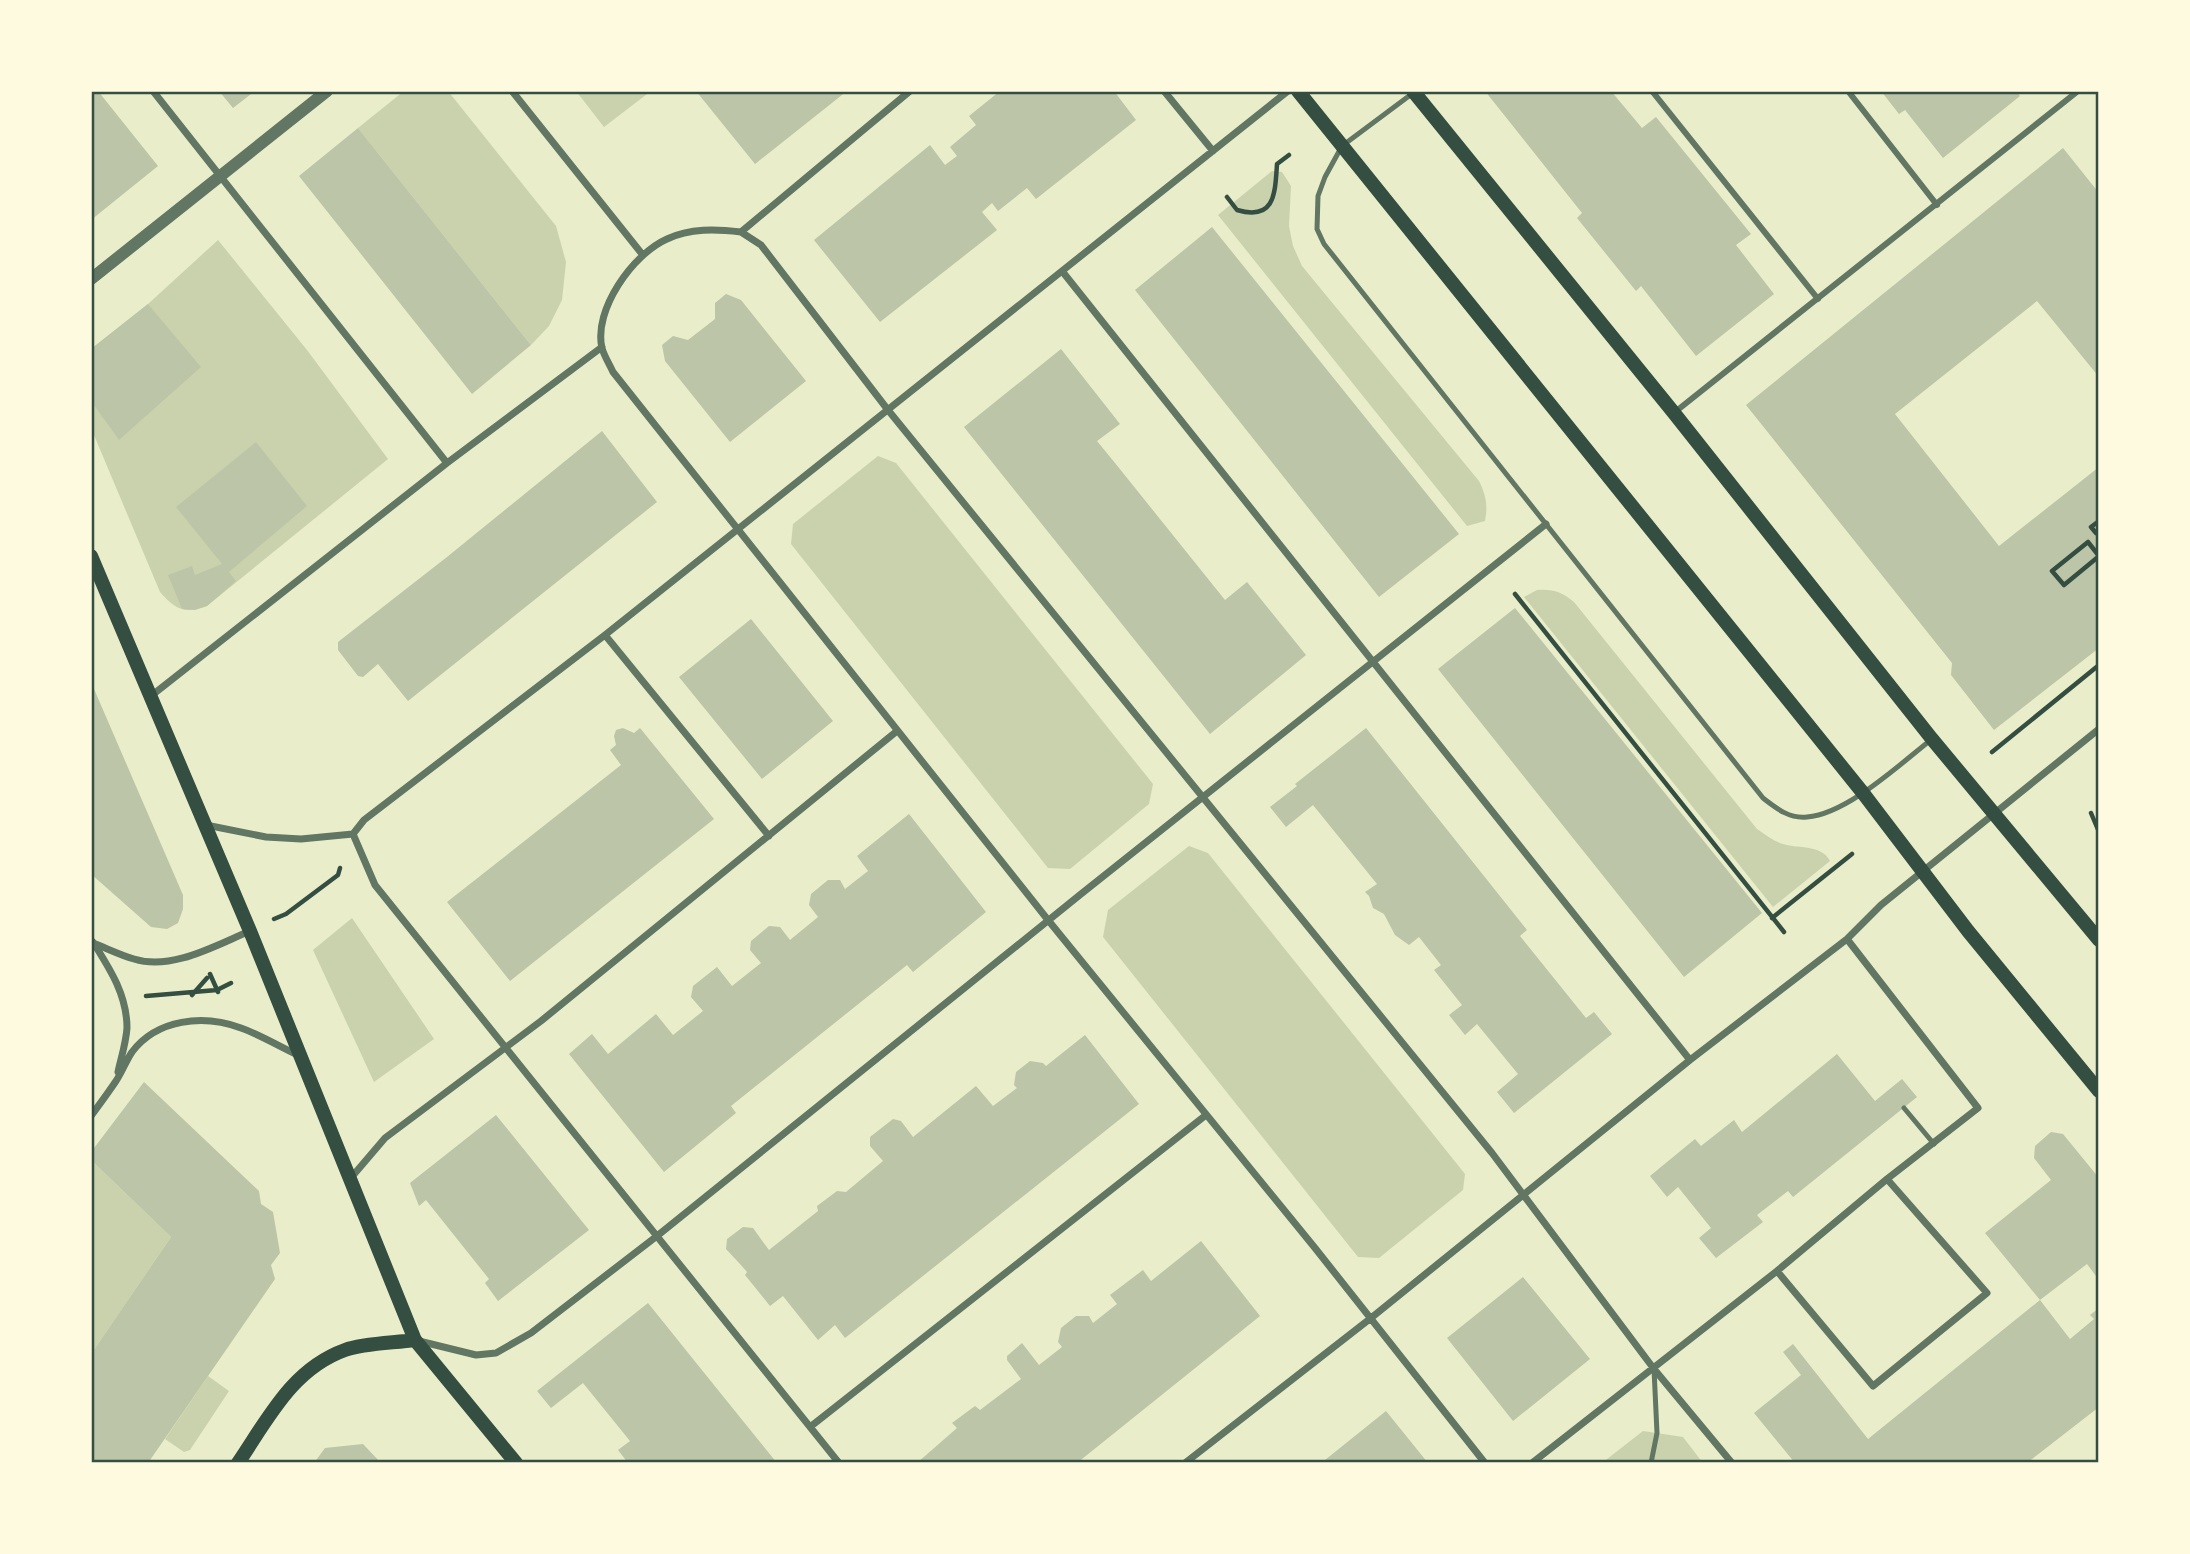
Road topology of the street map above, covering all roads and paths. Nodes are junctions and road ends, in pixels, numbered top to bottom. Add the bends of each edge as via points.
1 (153, 91) edge
2 (327, 91) edge
3 (512, 91) edge
4 (911, 91) edge
5 (1164, 91) edge
6 (1288, 91) edge
7 (1298, 91) edge
8 (1652, 91) edge
9 (1848, 91) edge
10 (2078, 91) edge
11 (1413, 92) edge
12 (1342, 146) junction
13 (1213, 151) junction
14 (1289, 155) dead end
15 (220, 176) junction
16 (1227, 197) dead end
17 (1937, 205) junction
18 (741, 232) junction
19 (642, 254) junction
20 (1062, 271) junction
21 (91, 279) edge
22 (1818, 299) junction
23 (602, 347) junction
24 (888, 410) junction
25 (1674, 413) junction
26 (447, 463) junction
27 (2099, 521) edge
28 (1546, 524) junction
29 (738, 529) junction
30 (2099, 530) edge
31 (91, 556) edge
32 (2099, 556) edge
33 (1515, 594) dead end
34 (605, 635) junction
35 (1372, 661) junction
36 (2099, 665) edge
37 (151, 697) junction
38 (2099, 729) edge
39 (897, 731) junction
40 (1932, 739) junction
41 (1992, 752) dead end
42 (1863, 793) junction
43 (1203, 798) junction
44 (2091, 813) dead end
45 (205, 824) junction
46 (2099, 832) edge
47 (352, 834) junction
48 (769, 836) junction
49 (1852, 854) dead end
50 (1772, 918) junction
51 (1048, 920) junction
52 (250, 931) junction
53 (1784, 932) dead end
54 (1847, 939) junction
55 (2099, 940) edge
56 (92, 942) edge
57 (205, 964) dead end
58 (220, 971) dead end
59 (210, 975) junction
60 (231, 983) dead end
61 (218, 990) junction
62 (194, 992) junction
63 (221, 997) dead end
64 (139, 998) dead end
65 (162, 1027) junction
66 (505, 1049) junction
67 (301, 1057) junction
68 (1690, 1060) junction
69 (117, 1080) junction
70 (2099, 1091) edge
71 (1904, 1108) dead end
72 (1206, 1115) junction
73 (91, 1116) edge
74 (1934, 1144) junction
75 (350, 1179) junction
76 (1886, 1179) junction
77 (1523, 1192) junction
78 (657, 1236) junction
79 (1777, 1271) junction
80 (1371, 1318) junction
81 (415, 1340) junction
82 (1654, 1368) junction
83 (810, 1427) junction
84 (238, 1463) edge
85 (516, 1463) edge
86 (839, 1463) edge
87 (1185, 1463) edge
88 (1485, 1463) edge
89 (1532, 1463) edge
90 (1651, 1463) edge
91 (1732, 1463) edge

1 - 15 street
2 - 15 street
3 - 19 street
4 - 18 street
5 - 13 street
6 - 13 street
7 - 12 main road
8 - 22 street
9 - 17 street
10 - 17 street
11 - 12 lane
11 - 25 main road
12 - 28 lane via 1316,207 1317,229 1324,244
12 - 42 main road
13 - 20 street
14 - 16 path via 1277,164 1272,202 1265,210 1237,210
15 - 21 street
15 - 26 street
17 - 22 street
18 - 19 street via 692,231 666,239
18 - 24 street via 761,245
19 - 23 street via 622,276 611,299 602,327
20 - 24 street
20 - 35 street
22 - 25 street
23 - 26 street
23 - 29 street via 613,372
24 - 29 street
24 - 43 street
25 - 40 main road
26 - 37 street
27 - 30 path via 2091,527 2096,533
28 - 35 street
28 - 42 lane via 1763,798 1786,814 1805,818
29 - 34 street
29 - 39 street
31 - 37 main road
32 - 32 path via 2088,542 2052,571 2064,585
33 - 50 path
34 - 47 street via 375,811
34 - 48 street
35 - 43 street
35 - 68 street
36 - 41 path
37 - 45 main road
38 - 54 street via 1881,905
39 - 48 street
39 - 51 street
40 - 42 lane
40 - 55 main road
42 - 70 main road
43 - 51 street
43 - 77 street
44 - 46 path
45 - 47 street via 266,837
45 - 52 main road
47 - 52 path via 338,875 286,914
47 - 66 street via 375,885
48 - 66 street
49 - 50 path
50 - 53 path
51 - 72 street
51 - 78 street
52 - 56 street via 199,952 156,962 135,960
52 - 67 main road
54 - 68 street
54 - 74 street via 1978,1108
56 - 69 street via 117,981 124,1002 127,1029
57 - 59 path
58 - 59 path
59 - 61 path
59 - 62 path
60 - 61 path
61 - 62 path
61 - 63 path
62 - 64 path
62 - 65 path
65 - 67 street via 194,1020 240,1028
65 - 69 street via 131,1053
66 - 75 street via 385,1139
66 - 78 street
67 - 75 main road
68 - 77 street
69 - 73 street
71 - 74 lane
72 - 80 street
72 - 83 street
74 - 76 street
75 - 81 main road
76 - 79 street
76 - 79 street via 1987,1293 1873,1386
77 - 80 street
77 - 82 street
78 - 81 street via 531,1333 496,1353 476,1355
78 - 83 street
79 - 82 street
80 - 87 street
80 - 88 street
81 - 84 main road via 347,1349 307,1370 287,1391
81 - 85 main road
82 - 89 street
82 - 90 lane via 1657,1433
82 - 91 street
83 - 86 street

